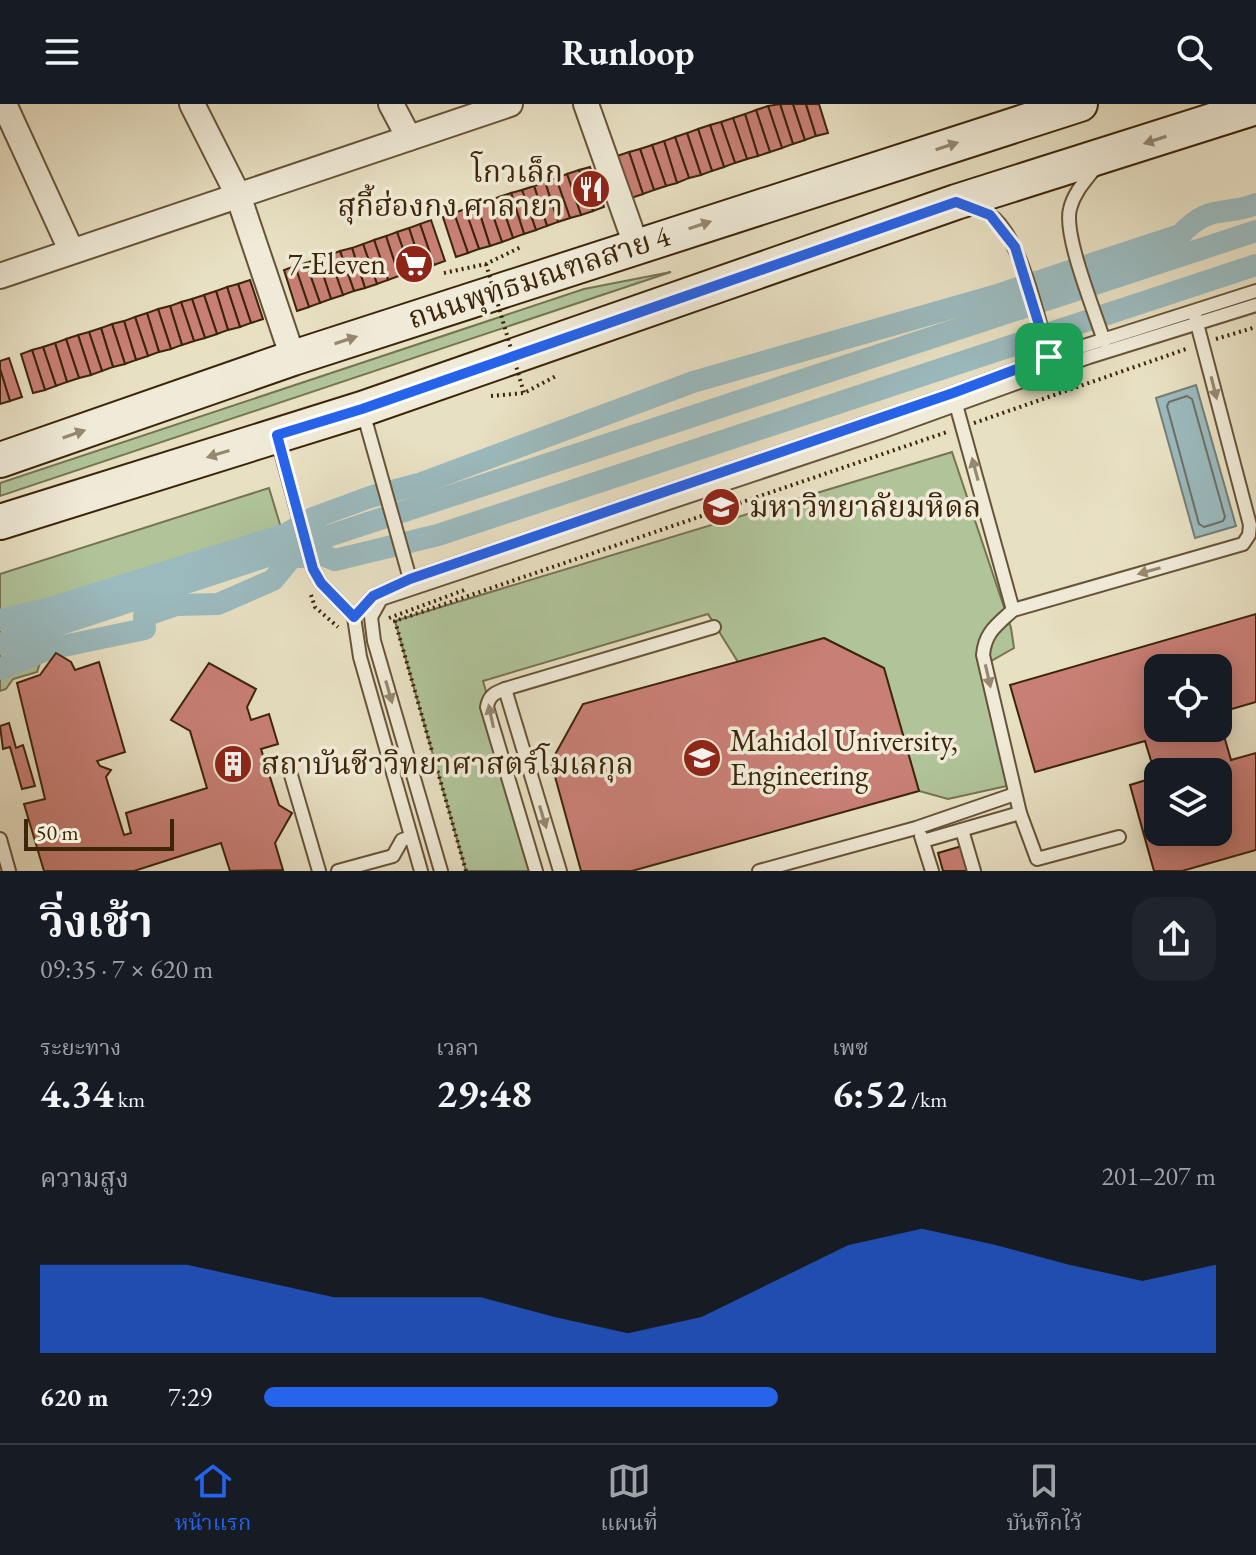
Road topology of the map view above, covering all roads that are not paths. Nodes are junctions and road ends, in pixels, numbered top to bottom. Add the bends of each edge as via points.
1 (4, 104) edge
2 (192, 104) edge
3 (391, 104) edge
4 (510, 104) edge
5 (586, 104) edge
6 (1080, 104) edge
7 (1256, 107) edge
8 (409, 138) junction
9 (1106, 155) junction
10 (238, 195) junction
11 (956, 202) junction
12 (636, 245) junction
13 (71, 250) junction
14 (0, 276) edge
15 (1256, 291) edge
16 (1256, 305) edge
17 (1199, 329) junction
18 (1104, 341) junction
19 (1049, 357) junction
20 (293, 358) junction
21 (955, 399) junction
22 (362, 409) junction
23 (277, 435) junction
24 (0, 460) edge
25 (0, 522) edge
26 (410, 579) junction
27 (1013, 610) junction
28 (354, 617) junction
29 (714, 627) dead end
30 (505, 689) junction
31 (288, 765) dead end
32 (1015, 794) junction
33 (1020, 813) junction
34 (916, 828) junction
35 (962, 830) junction
36 (411, 837) junction
37 (1119, 837) dead end
38 (0, 839) edge
39 (923, 841) junction
40 (1039, 865) edge
41 (9, 871) edge
42 (319, 871) edge
43 (338, 871) edge
44 (421, 871) edge
45 (441, 871) edge
46 (536, 871) edge
47 (560, 871) edge
48 (759, 871) edge
49 (932, 871) edge
50 (974, 871) edge

1 - 13 street
2 - 10 street
3 - 8 street
4 - 8 street
5 - 12 street
12 -> 6 main road, ถนนพุทธมณฑลสาย 4
7 -> 9 main road
8 - 10 street
9 - 11 main road
9 - 18 lane via 1077,190 1068,230
10 - 13 street
10 - 20 street
11 - 19 lane via 990,215 1015,247
11 - 22 main road
20 -> 12 main road, ถนนพุทธมณฑลสาย 4
13 - 14 street
15 - 17 lane
16 - 17 lane
17 - 18 lane
17 - 21 lane
17 -> 27 lane via 1249,535 1243,544
18 - 19 lane
19 - 21 lane
24 -> 20 main road, ถนนพุทธมณฑลสาย 4
21 - 26 lane
27 -> 21 lane
21 -> 45 lane via 381,599 371,617 374,641
22 - 23 main road
22 - 26 lane
23 -> 25 main road
23 - 28 lane via 310,560 321,583
26 - 28 lane via 373,596
27 -> 32 lane via 984,640 983,655
28 - 36 lane via 360,657
29 - 30 lane
46 -> 30 lane via 487,707 492,694
30 -> 47 lane
31 - 42 lane
32 - 33 lane
32 - 34 lane
33 - 35 lane
33 - 40 lane
34 - 39 lane
34 - 48 lane
35 - 39 lane
35 - 50 lane
36 - 43 lane via 402,840 393,856
36 - 44 lane
37 - 40 lane
38 - 41 lane
39 - 49 lane

